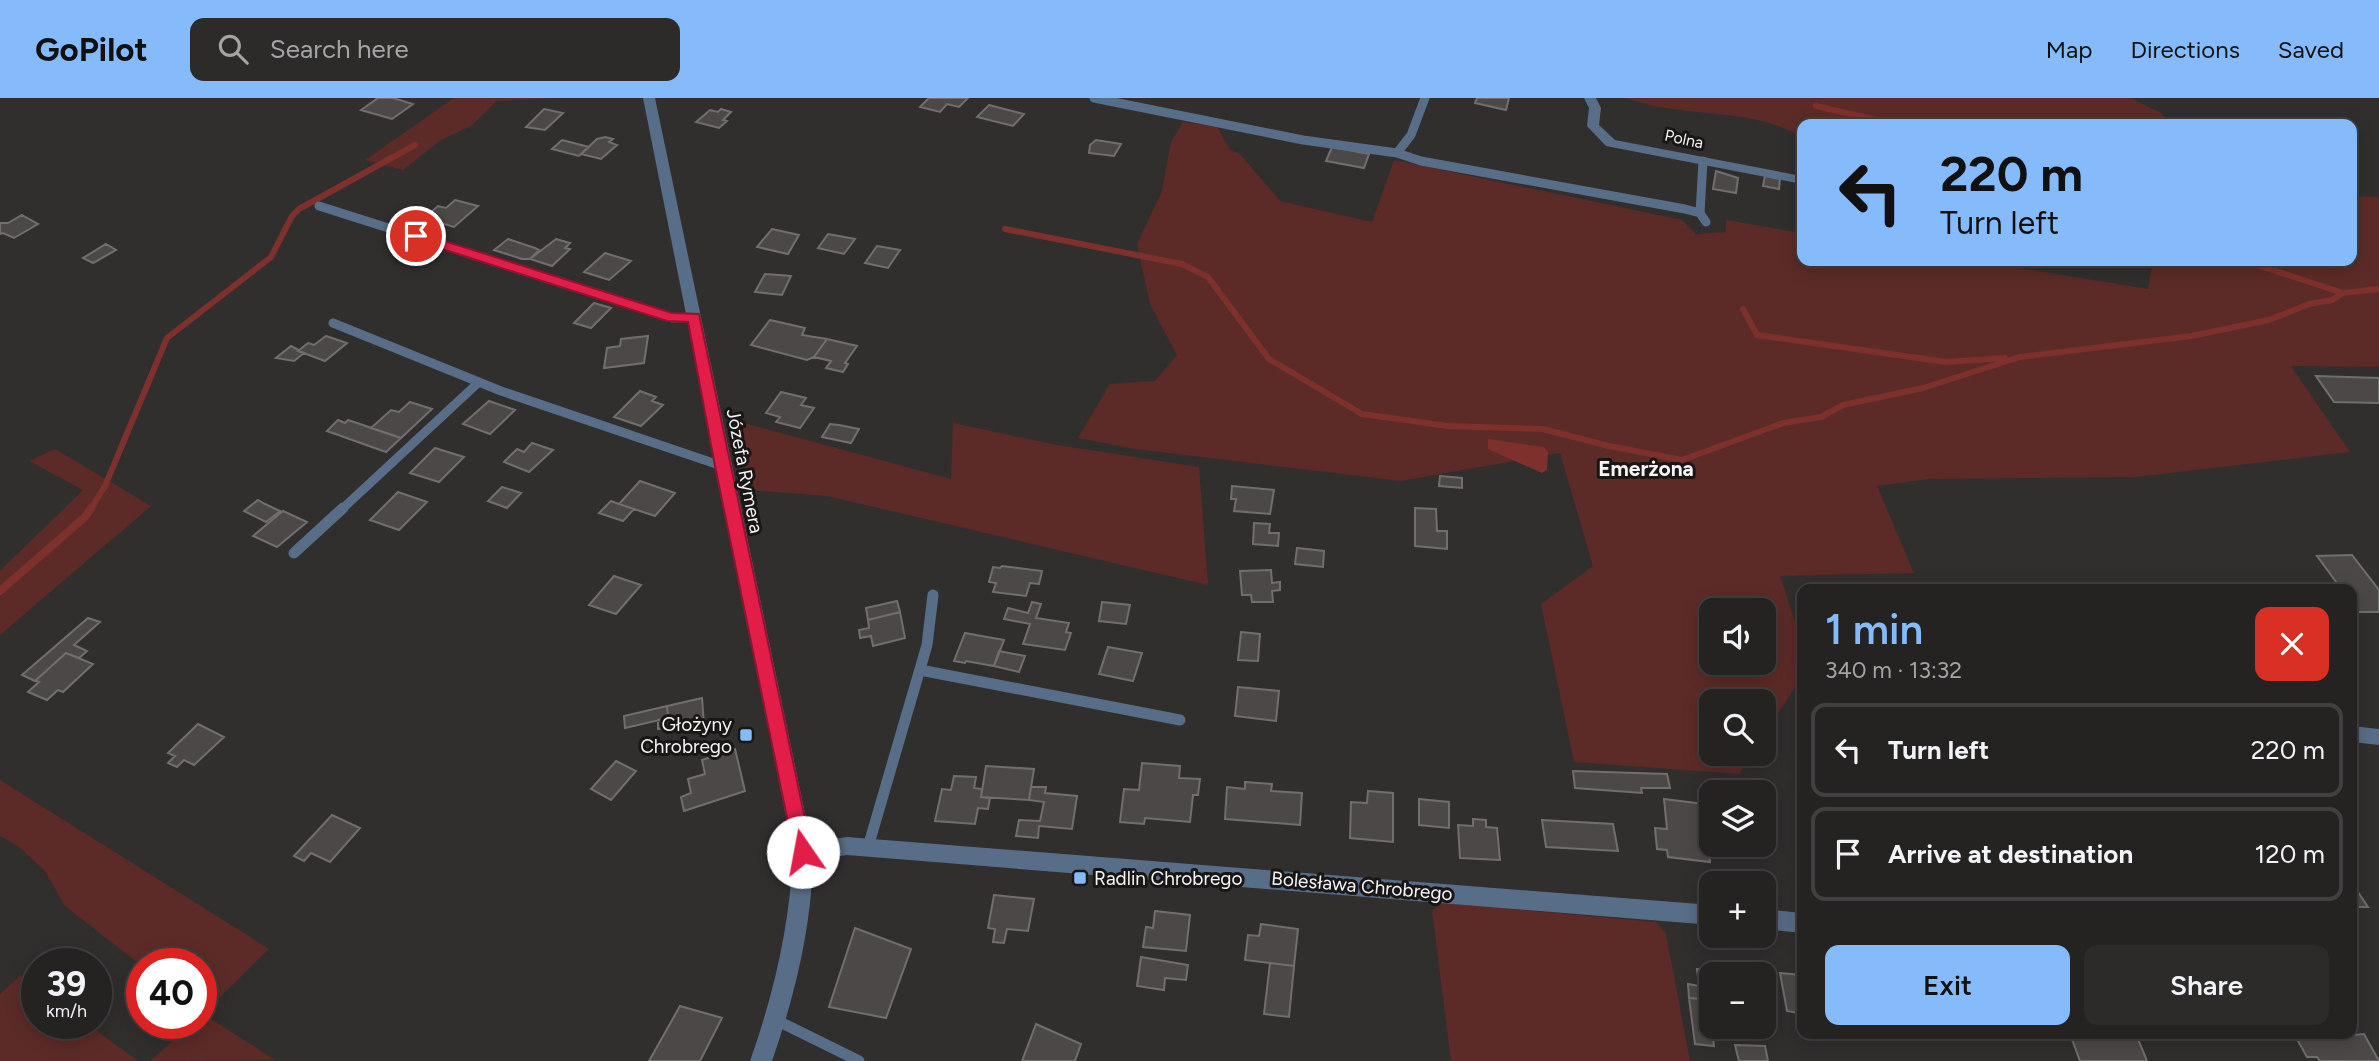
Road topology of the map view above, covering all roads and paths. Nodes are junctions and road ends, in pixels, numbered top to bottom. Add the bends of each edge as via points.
1 (649, 98) edge
2 (1094, 98) edge
3 (1425, 98) edge
4 (1590, 98) edge
5 (1397, 153) junction
6 (1703, 161) junction
7 (1797, 179) edge
8 (319, 206) dead end
9 (694, 317) junction
10 (333, 323) dead end
11 (479, 382) junction
12 (722, 466) junction
13 (294, 552) dead end
14 (933, 595) dead end
15 (920, 670) junction
16 (1180, 720) dead end
17 (2357, 735) edge
18 (2379, 737) edge
19 (868, 848) junction
20 (803, 852) junction
21 (1699, 914) edge
22 (1776, 920) edge
23 (1797, 922) edge
24 (776, 1020) junction
25 (761, 1061) edge
26 (859, 1061) edge

1 - 9 street, Józefa Rymera
2 - 5 lane via 1303,140
3 - 5 lane via 1409,139
4 - 6 street, Polna via 1595,108 1593,126 1611,143
5 - 6 lane via 1703,218
6 - 7 street, Polna
8 - 9 lane via 672,318
9 - 12 street, Józefa Rymera
10 - 11 lane
11 - 12 lane
11 - 13 lane
12 - 20 street, Józefa Rymera
14 - 15 lane
15 - 16 lane
15 - 19 lane
17 - 18 street
19 - 20 street, Bolesława Chrobrego
19 - 21 street, Bolesława Chrobrego
20 - 24 street, Józefa Rymera via 791,965
22 - 23 street
24 - 25 street, Józefa Rymera
24 - 26 lane

